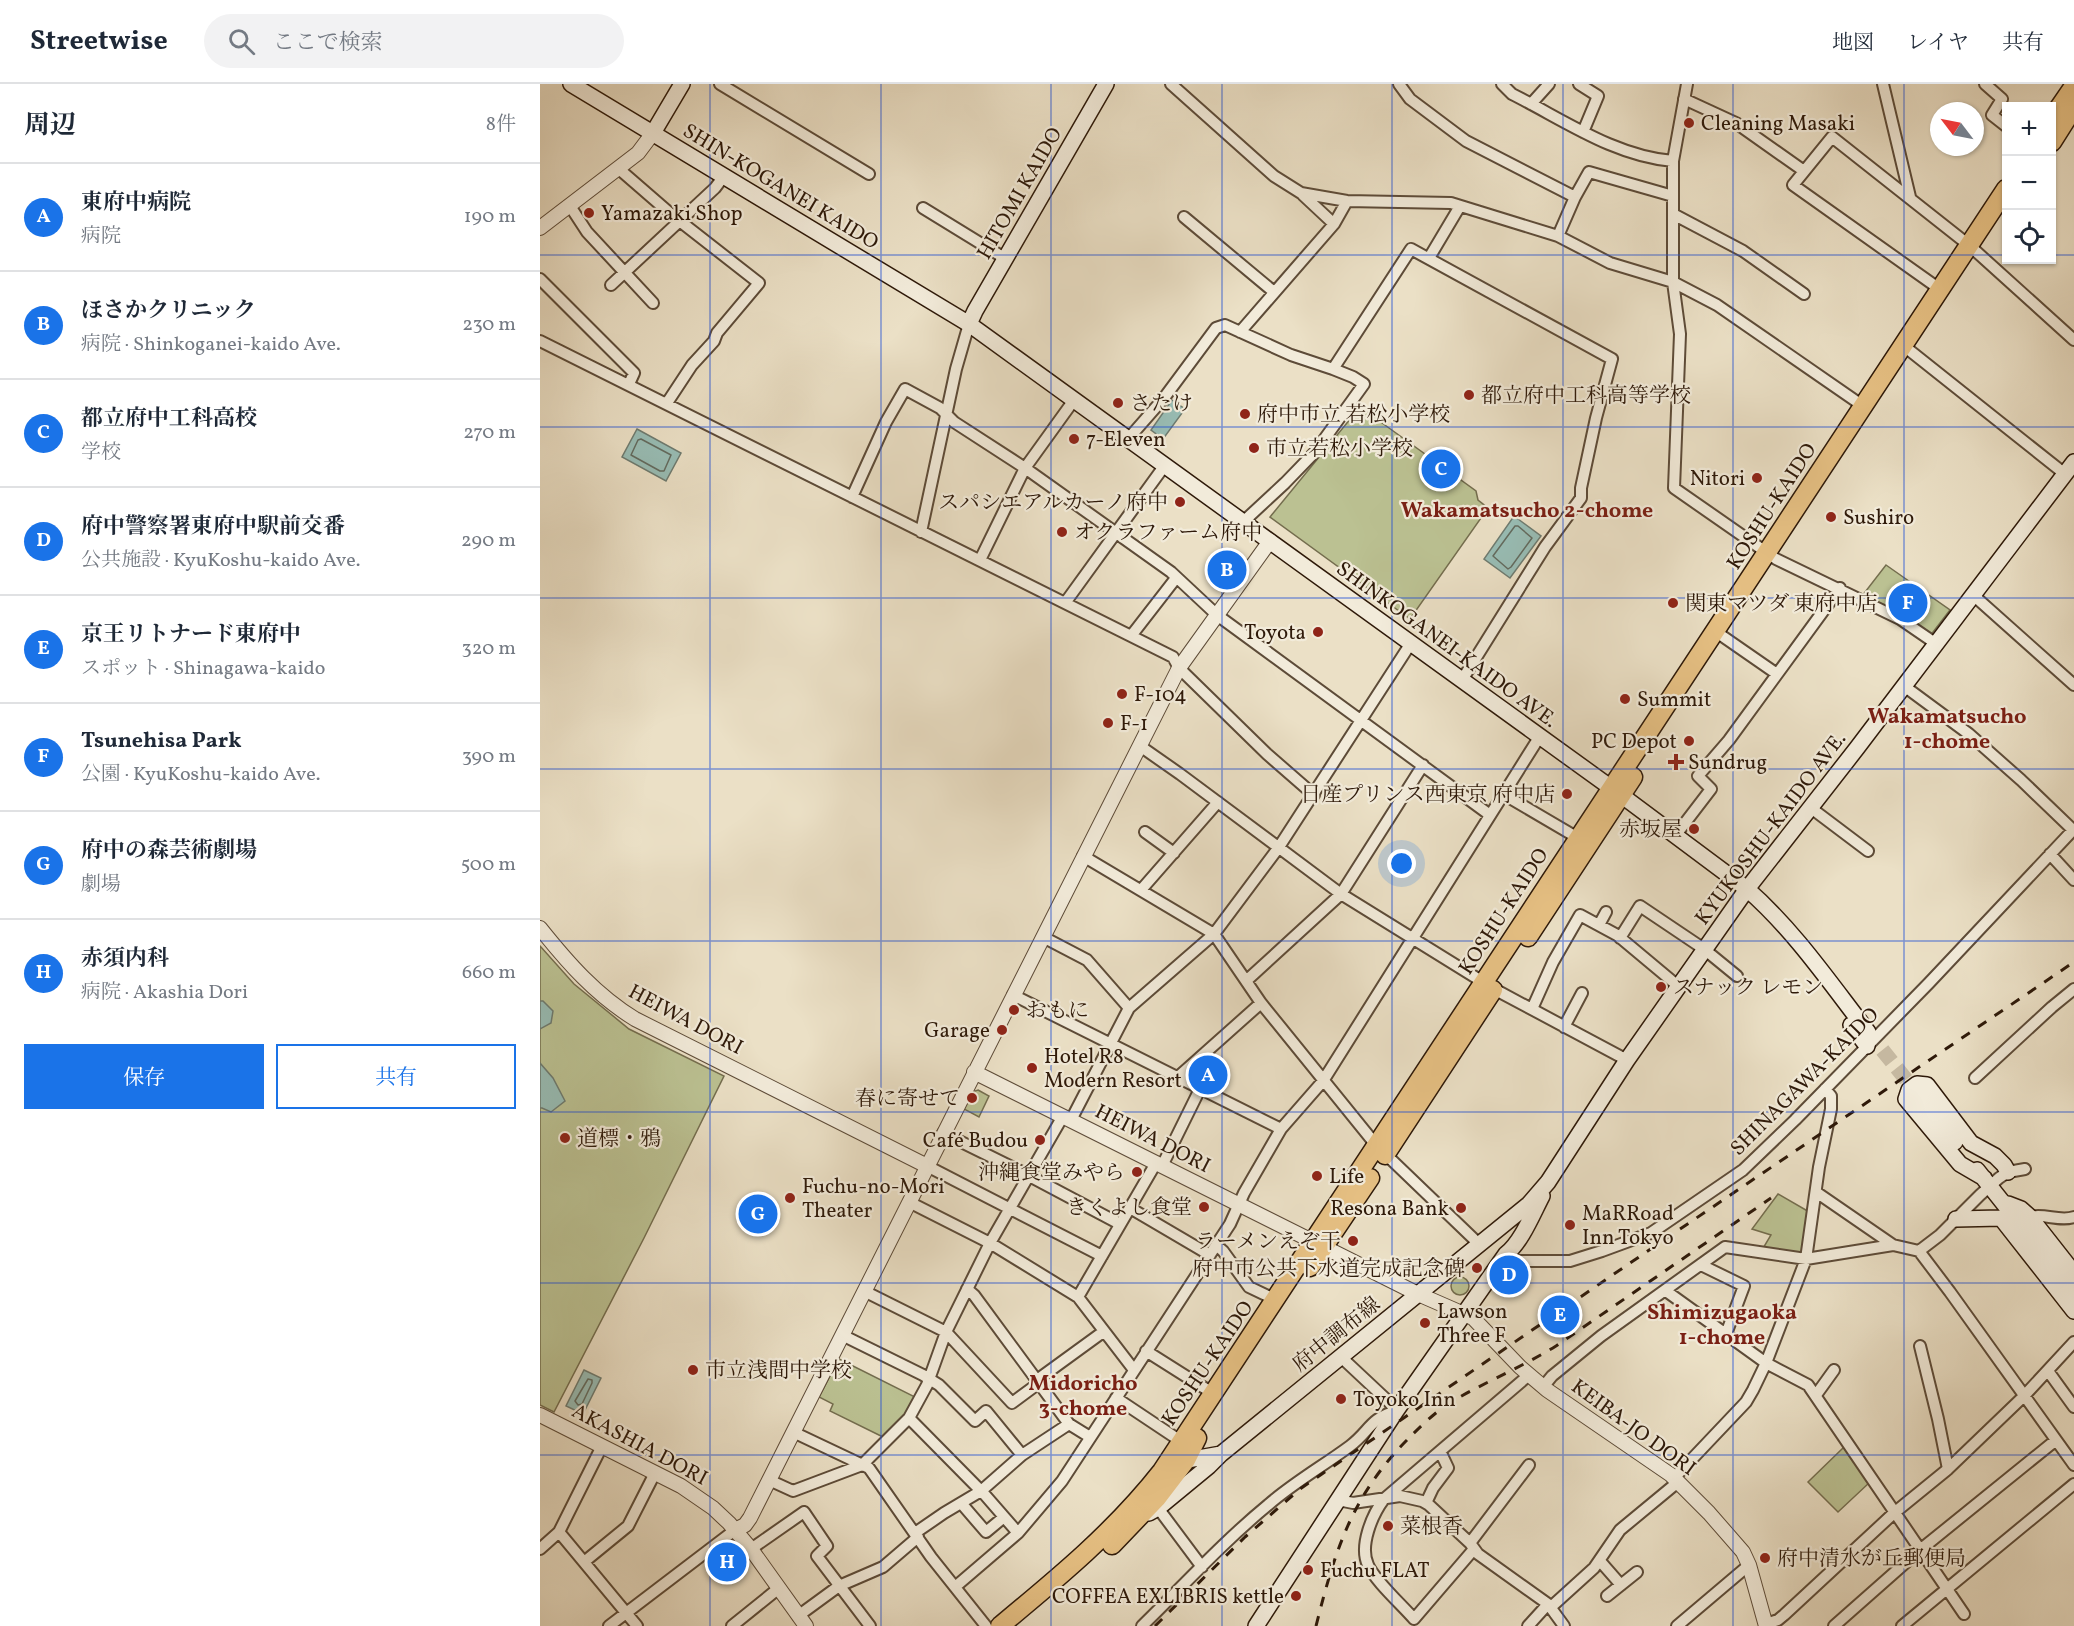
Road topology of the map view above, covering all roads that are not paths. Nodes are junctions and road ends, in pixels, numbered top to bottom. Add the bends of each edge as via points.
1 (571, 84) edge
2 (682, 84) edge
3 (720, 84) edge
4 (1106, 84) edge
5 (1171, 84) edge
6 (1399, 84) edge
7 (1502, 84) edge
8 (1549, 84) edge
9 (1579, 84) edge
10 (1686, 84) edge
11 (1874, 84) edge
12 (1985, 84) edge
13 (2074, 86) edge
14 (1884, 88) edge
15 (1684, 99) junction
16 (1531, 104) junction
17 (2074, 107) edge
18 (2056, 114) edge
19 (2002, 122) edge
20 (1583, 132) junction
21 (653, 133) junction
22 (2056, 136) edge
23 (1673, 161) junction
24 (619, 169) junction
25 (1804, 171) junction
26 (869, 174) dead end
27 (724, 176) junction
28 (1301, 193) junction
29 (1673, 195) junction
30 (1575, 197) junction
31 (1910, 197) junction
32 (2002, 198) edge
33 (1347, 201) junction
34 (570, 206) junction
35 (1460, 206) junction
36 (923, 208) dead end
37 (2005, 210) edge
38 (1672, 214) junction
39 (1184, 217) dead end
40 (681, 221) junction
41 (1334, 224) junction
42 (540, 228) edge
43 (1558, 236) junction
44 (1974, 249) junction
45 (1006, 258) junction
46 (1429, 258) junction
47 (623, 273) junction
48 (540, 279) edge
49 (1673, 282) junction
50 (610, 285) dead end
51 (1941, 290) junction
52 (1274, 292) junction
53 (1804, 294) dead end
54 (653, 303) dead end
55 (969, 324) junction
56 (1240, 332) junction
57 (2074, 340) edge
58 (540, 341) edge
59 (1908, 349) junction
60 (1333, 369) junction
61 (629, 384) junction
62 (1074, 400) junction
63 (667, 403) junction
64 (1863, 406) junction
65 (947, 415) junction
66 (1128, 439) junction
67 (1165, 465) junction
68 (1025, 468) junction
69 (2069, 468) edge
70 (852, 496) junction
71 (1243, 522) junction
72 (921, 532) junction
73 (1116, 533) junction
74 (1270, 541) junction
75 (1771, 556) junction
76 (980, 560) junction
77 (1176, 578) junction
78 (1840, 588) junction
79 (1972, 594) junction
80 (1065, 603) junction
81 (1217, 615) junction
82 (1720, 634) junction
83 (1131, 636) junction
84 (1411, 643) junction
85 (1935, 644) junction
86 (1179, 668) junction
87 (1777, 674) junction
88 (1462, 680) junction
89 (2074, 685) edge
90 (1904, 686) junction
91 (1361, 720) junction
92 (1540, 736) junction
93 (1140, 746) junction
94 (1423, 765) junction
95 (1616, 791) junction
96 (1503, 794) junction
97 (1314, 795) junction
98 (1218, 802) junction
99 (1812, 808) junction
100 (1490, 815) junction
101 (2073, 829) edge
102 (1145, 832) dead end
103 (1676, 836) junction
104 (1578, 838) junction
105 (1279, 847) junction
106 (1868, 851) dead end
107 (1174, 853) junction
108 (2050, 854) junction
109 (1083, 856) junction
110 (2074, 880) edge
111 (1747, 889) junction
112 (1141, 890) junction
113 (1341, 894) junction
114 (1606, 912) dead end
115 (1599, 926) junction
116 (540, 928) edge
117 (1214, 934) junction
118 (1043, 937) junction
119 (1620, 938) junction
120 (1412, 939) junction
121 (1704, 949) junction
122 (1737, 976) dead end
123 (1246, 981) junction
124 (1489, 985) junction
125 (1678, 986) junction
126 (2074, 989) edge
127 (1582, 993) dead end
128 (1013, 995) junction
129 (1261, 1003) junction
130 (1129, 1008) junction
131 (1532, 1009) junction
132 (1564, 1027) junction
133 (1872, 1037) junction
134 (1110, 1043) junction
135 (1627, 1060) junction
136 (974, 1072) junction
137 (1178, 1077) junction
138 (1975, 1078) dead end
139 (1323, 1081) junction
140 (1200, 1089) junction
141 (1826, 1089) junction
142 (1920, 1097) tunnel mouth
143 (1067, 1118) junction
144 (1281, 1129) junction
145 (943, 1133) junction
146 (1381, 1149) junction
147 (1159, 1164) junction
148 (927, 1166) junction
149 (2025, 1169) dead end
150 (2008, 1172) junction
151 (1029, 1176) junction
152 (1548, 1182) junction
153 (1987, 1182) junction
154 (1816, 1192) junction
155 (2002, 1201) junction
156 (909, 1202) junction
157 (1238, 1204) junction
158 (1010, 1208) junction
159 (1130, 1208) junction
160 (2030, 1217) junction
161 (2074, 1217) edge
162 (1956, 1219) junction
163 (1506, 1223) junction
164 (1120, 1224) junction
165 (990, 1243) junction
166 (1318, 1244) junction
167 (1479, 1244) junction
168 (1893, 1245) junction
169 (1213, 1250) junction
170 (1919, 1251) junction
171 (1102, 1256) junction
172 (1505, 1256) junction
173 (1806, 1259) junction
174 (1701, 1265) junction
175 (2074, 1274) edge
176 (967, 1289) junction
177 (864, 1291) junction
178 (1666, 1291) junction
179 (2074, 1292) edge
180 (1418, 1294) junction
181 (1078, 1297) junction
182 (1276, 1300) junction
183 (2074, 1311) edge
184 (1465, 1313) junction
185 (946, 1332) junction
186 (1103, 1332) junction
187 (1726, 1334) junction
188 (842, 1335) junction
189 (1920, 1346) dead end
190 (2072, 1348) edge
191 (1146, 1351) junction
192 (1341, 1358) junction
193 (1766, 1363) junction
194 (1134, 1370) junction
195 (1834, 1370) dead end
196 (2048, 1371) junction
197 (1529, 1375) junction
198 (930, 1379) junction
199 (1038, 1382) junction
200 (1543, 1387) junction
201 (1214, 1394) junction
202 (1816, 1395) junction
203 (2024, 1396) junction
204 (1116, 1398) junction
205 (2074, 1407) edge
206 (1396, 1411) junction
207 (540, 1415) edge
208 (909, 1418) junction
209 (1069, 1424) junction
210 (793, 1432) junction
211 (1090, 1437) junction
212 (2056, 1440) junction
213 (602, 1446) junction
214 (1191, 1451) junction
215 (1440, 1451) junction
216 (1221, 1454) junction
217 (1022, 1455) junction
218 (862, 1465) junction
219 (1529, 1465) dead end
220 (2074, 1465) edge
221 (1947, 1469) junction
222 (655, 1473) junction
223 (769, 1480) junction
224 (1676, 1480) junction
225 (2074, 1484) edge
226 (981, 1491) junction
227 (1384, 1499) junction
228 (1338, 1500) junction
229 (961, 1503) junction
230 (1426, 1503) junction
231 (1158, 1508) junction
232 (1894, 1513) junction
233 (1004, 1517) junction
234 (1139, 1519) junction
235 (735, 1530) junction
236 (559, 1533) junction
237 (1018, 1533) junction
238 (917, 1535) junction
239 (1472, 1546) junction
240 (540, 1549) edge
241 (751, 1549) junction
242 (1920, 1550) junction
243 (1600, 1561) junction
244 (584, 1562) junction
245 (1749, 1565) junction
246 (1202, 1567) junction
247 (1637, 1572) dead end
248 (1622, 1585) junction
249 (839, 1586) junction
250 (955, 1587) junction
251 (778, 1588) junction
252 (1947, 1589) junction
253 (1607, 1596) dead end
254 (1550, 1605) junction
255 (626, 1613) junction
256 (1964, 1614) dead end
257 (802, 1621) edge
258 (1766, 1625) edge
259 (609, 1626) edge
260 (637, 1626) edge
261 (732, 1626) edge
262 (870, 1626) edge
263 (986, 1626) edge
264 (1000, 1626) edge
265 (1017, 1626) edge
266 (1143, 1626) edge
267 (1256, 1626) edge
268 (1528, 1626) edge
269 (1564, 1626) edge
270 (1677, 1626) edge
271 (1834, 1626) edge
272 (1902, 1626) edge

1 - 21 main road, SHIN-KOGANEI KAIDO
2 - 21 main road
3 - 26 street
4 - 45 main road, HITOMI KAIDO
5 - 28 street via 1274,176
6 - 30 street via 1410,99 1466,141
7 - 16 street
8 - 16 street
9 - 20 street via 1598,96
10 - 15 street
11 - 14 street
12 - 19 street via 2002,99 1992,115
13 - 18 highway
14 - 31 street
15 - 23 street
15 - 25 street via 1736,123
16 - 20 street
17 - 22 highway
20 - 23 street via 1601,142
21 - 24 street
21 - 27 main road, SHIN-KOGANEI KAIDO
23 - 29 street
24 - 34 street
24 - 40 street
25 - 31 street via 1832,137
25 - 51 street via 1793,185
27 - 40 street
27 - 55 main road, SHIN-KOGANEI KAIDO
28 - 33 street
28 - 41 street
29 - 30 street via 1589,172
29 - 38 street
30 - 43 street
31 - 44 street
32 - 44 highway, KOSHU-KAIDO
33 - 35 street via 1441,202
33 - 41 street
34 - 42 street
34 - 47 street
35 - 43 street
35 - 46 street
36 - 45 street
37 - 44 highway, KOSHU-KAIDO
38 - 49 street
38 - 53 street via 1743,251
39 - 52 street
40 - 47 street
40 - 63 street via 759,283 692,365
41 - 52 street
43 - 49 street via 1610,263
44 - 51 highway, KOSHU-KAIDO
44 - 57 street
44 - 59 highway, KOSHU-KAIDO
45 - 55 main road, HITOMI KAIDO
46 - 60 street via 1411,249
46 - 88 street via 1612,359 1581,498 1545,547
47 - 50 street
47 - 54 street
48 - 61 street via 634,373
49 - 64 street via 1717,305
49 - 75 street via 1680,334 1674,488
51 - 59 highway, KOSHU-KAIDO
52 - 56 street
55 - 62 main road, SHINKOGANEI-KAIDO AVE.
55 - 65 street
56 - 60 street
56 - 66 street via 1226,325 1216,328
58 - 61 street
59 - 64 highway, KOSHU-KAIDO
59 - 69 street via 1955,388
59 - 75 highway, KOSHU-KAIDO
60 - 71 street via 1364,384 1315,452
61 - 63 street
62 - 66 main road, SHINKOGANEI-KAIDO AVE.
62 - 68 street
63 - 70 street
64 - 75 highway, KOSHU-KAIDO
65 - 68 street
65 - 70 street via 905,389
65 - 72 street
66 - 67 main road, SHINKOGANEI-KAIDO AVE.
67 - 71 main road, SHINKOGANEI-KAIDO AVE.
67 - 73 street
68 - 73 street
68 - 76 street
69 - 79 main road, KYUKOSHU-KAIDO AVE.
70 - 72 street
71 - 74 main road, SHINKOGANEI-KAIDO AVE.
72 - 76 street
73 - 77 street
73 - 80 street
74 - 81 street
74 - 84 main road, SHINKOGANEI-KAIDO AVE.
75 - 78 street
75 - 82 highway, KOSHU-KAIDO
76 - 80 street
77 - 81 street
77 - 83 street
78 - 85 street via 1900,619
78 - 87 street
79 - 85 main road, KYUKOSHU-KAIDO AVE.
79 - 89 street
80 - 83 street
81 - 86 street
81 - 91 street
82 - 87 street
82 - 95 highway, KOSHU-KAIDO
83 - 86 street via 1173,657
84 - 88 main road, SHINKOGANEI-KAIDO AVE.
84 - 91 street
85 - 90 main road, KYUKOSHU-KAIDO AVE.
86 - 93 street
86 - 97 street
87 - 103 street via 1698,776 1711,789
88 - 92 main road, SHINKOGANEI-KAIDO AVE.
90 - 99 main road, KYUKOSHU-KAIDO AVE.
90 - 101 street via 1969,734
91 - 94 street
91 - 97 street
92 - 95 main road, SHINKOGANEI-KAIDO AVE.
92 - 96 street
93 - 98 street
93 - 109 street
94 - 100 street
94 - 113 street
95 - 103 main road, SHINKOGANEI-KAIDO AVE.
95 - 104 highway, KOSHU-KAIDO
95 - 124 highway, KOSHU-KAIDO
96 - 100 street
96 - 104 street
97 - 105 street
98 - 105 street
98 - 107 street
99 - 106 street
99 - 111 main road, KYUKOSHU-KAIDO AVE.
100 - 120 street
101 - 108 street, SHINAGAWA-KAIDO
102 - 107 street
103 - 111 main road, SHINKOGANEI-KAIDO AVE.
104 - 124 highway, KOSHU-KAIDO
105 - 113 street
105 - 117 street
107 - 112 street
108 - 110 street
108 - 133 street, SHINAGAWA-KAIDO
109 - 112 street
109 - 118 street
111 - 121 main road, KYUKOSHU-KAIDO AVE.
111 - 133 main road, SHINKOGANEI-KAIDO AVE. via 1764,904 1789,917
112 - 117 street
113 - 120 street
113 - 123 street
114 - 115 street
115 - 119 street
115 - 131 street via 1580,915
116 - 148 street, HEIWA DORI via 579,975 627,1014
117 - 123 street
117 - 130 street
118 - 128 street
118 - 130 street via 1087,960
119 - 121 street via 1640,906
119 - 125 street
120 - 124 street
120 - 139 street
121 - 122 street
121 - 125 main road, KYUKOSHU-KAIDO AVE.
123 - 129 street
124 - 131 street
124 - 146 highway, KOSHU-KAIDO
125 - 135 main road, KYUKOSHU-KAIDO AVE.
126 - 138 street
127 - 132 street
128 - 134 street
128 - 136 street
129 - 137 street
129 - 139 street
130 - 134 street
131 - 132 street
132 - 135 street
133 - 141 street, SHINAGAWA-KAIDO
134 - 137 street
134 - 143 street
135 - 152 main road, KYUKOSHU-KAIDO AVE.
136 - 143 street, HEIWA DORI
136 - 145 street
137 - 140 street
139 - 144 street
139 - 146 street
140 - 144 street
140 - 147 street
141 - 154 street via 1831,1096 1831,1109
141 - 172 street, SHINAGAWA-KAIDO via 1743,1170 1651,1233 1570,1261 1515,1261
142 - 153 main road
143 - 147 street, HEIWA DORI
143 - 151 street
144 - 157 street
145 - 148 street
145 - 151 street
146 - 166 highway, KOSHU-KAIDO
146 - 167 street
147 - 157 street, HEIWA DORI
147 - 159 street
148 - 156 street
148 - 158 street
149 - 150 street
150 - 153 street
150 - 153 main road via 1995,1156 1971,1143 1927,1085 1917,1084 1909,1090 1906,1099 1910,1106 1960,1164
151 - 158 street
151 - 164 street
152 - 163 main road, KYUKOSHU-KAIDO AVE.
152 - 172 main road via 1531,1218
153 - 155 main road
153 - 162 street
154 - 168 street
154 - 173 street
155 - 160 main road
155 - 179 main road
156 - 165 street
156 - 177 street
157 - 166 street, HEIWA DORI
157 - 169 street
158 - 165 street
158 - 171 street
159 - 164 street
159 - 169 street
160 - 161 street
160 - 175 main road
162 - 170 street
162 - 183 main road via 2001,1218
163 - 167 main road, 府中調布線
163 - 172 main road
164 - 171 street
165 - 176 street
165 - 181 street
166 - 180 street, HEIWA DORI
166 - 182 highway, KOSHU-KAIDO
166 - 214 highway, KOSHU-KAIDO
167 - 180 main road, 府中調布線
168 - 170 street
168 - 173 street
169 - 182 street via 1223,1251 1249,1287
169 - 191 street
170 - 203 street
171 - 181 street
172 - 184 main road
173 - 174 street via 1725,1247
173 - 193 street
174 - 178 street
174 - 187 street via 1744,1286
176 - 185 street
176 - 199 street
177 - 185 street
177 - 188 street
178 - 187 street
178 - 200 street via 1601,1336
180 - 184 street, HEIWA DORI
180 - 192 main road, 府中調布線
181 - 186 street
182 - 201 highway, KOSHU-KAIDO
184 - 197 street, KEIBA-JO DORI via 1480,1323
184 - 206 main road
185 - 198 street
185 - 199 street via 1012,1403
186 - 194 street
186 - 199 street
187 - 193 street
188 - 198 street
188 - 210 street
189 - 221 street
190 - 196 street
191 - 194 street
191 - 201 street
192 - 206 street
192 - 216 main road, 府中調布線
193 - 202 street via 1808,1385
193 - 224 street via 1746,1402
194 - 204 street
195 - 202 street
196 - 203 street
196 - 205 street
197 - 200 street, KEIBA-JO DORI
197 - 215 street
198 - 208 street
198 - 217 street via 975,1421 986,1411
199 - 209 street
200 - 224 street, KEIBA-JO DORI
201 - 214 highway, KOSHU-KAIDO
202 - 232 street
203 - 212 street
203 - 221 street
204 - 211 street
204 - 214 street
206 - 228 main road
206 - 246 street via 1372,1422 1352,1444 1268,1504
207 - 213 street, AKASHIA DORI
208 - 218 street
208 - 226 street
209 - 211 street
209 - 217 street
210 - 218 street
210 - 223 street
211 - 237 street via 1062,1481
212 - 220 street
212 - 242 street
213 - 222 street, AKASHIA DORI
213 - 236 street
214 - 216 main road
214 - 234 highway, KOSHU-KAIDO
214 - 264 highway, KOSHU-KAIDO via 1162,1471 1093,1547
215 - 227 street
215 - 230 street via 1448,1468
216 - 231 main road, 府中調布線
217 - 226 street
218 - 223 street via 794,1491
218 - 238 street via 869,1468
219 - 239 street
221 - 232 street
222 - 235 street, AKASHIA DORI via 698,1497
222 - 244 street via 628,1526
223 - 235 street via 750,1518
224 - 243 street via 1620,1530
224 - 245 street, KEIBA-JO DORI via 1738,1546
225 - 252 street
226 - 229 street
226 - 233 street
227 - 228 street via 1353,1503
227 - 230 street via 1400,1496
227 - 239 street via 1368,1529 1367,1563 1414,1619
228 - 267 main road
229 - 233 street via 986,1532
229 - 238 street
230 - 239 street
231 - 234 main road, 府中調布線
231 - 246 street
232 - 242 street
232 - 258 street via 1784,1615
233 - 237 street
234 - 265 highway, KOSHU-KAIDO via 1080,1575
235 - 241 street, AKASHIA DORI
235 - 255 street
236 - 240 street
236 - 244 street
237 - 250 street
238 - 249 street via 883,1567
238 - 250 street
239 - 254 street via 1496,1568
241 - 249 street via 804,1512 827,1546 818,1556
241 - 251 street, AKASHIA DORI
242 - 252 street
242 - 271 street
243 - 248 street
243 - 254 street
244 - 255 street
245 - 258 street, KEIBA-JO DORI
245 - 270 street
246 - 266 street
247 - 248 street
248 - 253 street
249 - 257 street
249 - 262 street
250 - 263 street
251 - 257 street, AKASHIA DORI
251 - 261 street
252 - 256 street
252 - 272 street
254 - 268 street
254 - 269 street
255 - 259 street
255 - 260 street

